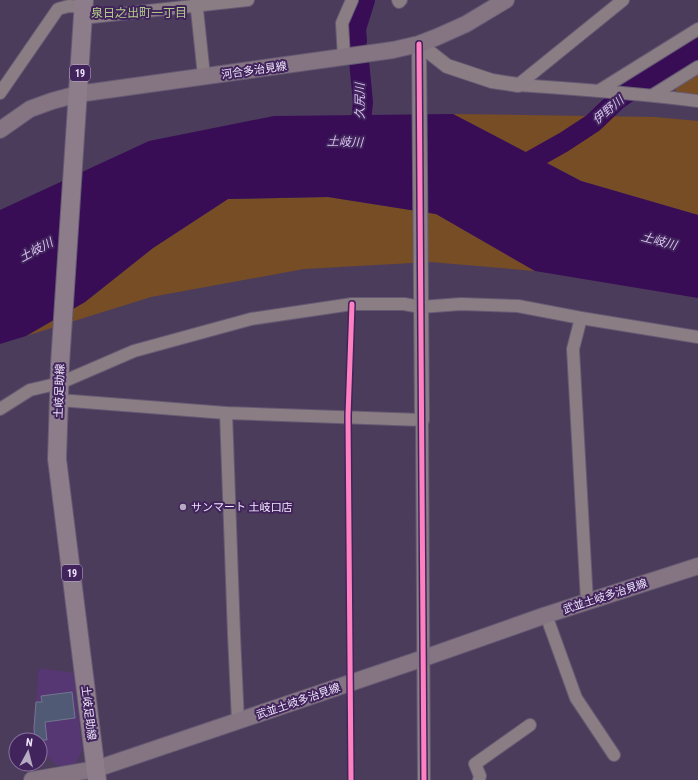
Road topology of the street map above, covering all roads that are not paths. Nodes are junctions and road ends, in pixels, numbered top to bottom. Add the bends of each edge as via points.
1 (248, 0) edge
2 (352, 0) edge
3 (506, 0) edge
4 (623, 0) edge
5 (196, 2) edge
6 (84, 8) edge
7 (698, 29) edge
8 (419, 44) junction
9 (344, 58) junction
10 (698, 67) edge
11 (204, 76) junction
12 (518, 85) junction
13 (600, 90) junction
14 (0, 93) edge
15 (78, 94) junction
16 (653, 95) junction
17 (698, 101) edge
18 (0, 130) edge
19 (421, 303) junction
20 (581, 318) junction
21 (698, 337) edge
22 (59, 391) junction
23 (0, 409) edge
24 (226, 413) junction
25 (422, 420) junction
26 (697, 570) edge
27 (587, 602) junction
28 (546, 615) junction
29 (424, 658) junction
30 (238, 721) junction
31 (530, 725) dead end
32 (614, 755) dead end
33 (97, 774) edge
34 (32, 780) edge
35 (424, 780) edge
36 (479, 780) edge

1 - 5 street
2 - 9 street via 342,23
3 - 8 main road, 河合多治見線 via 466,24
4 - 12 street
5 - 6 street
5 - 11 street
6 - 14 street via 69,6 58,9
6 - 15 main road, 土岐足助線 / 19
7 - 13 street
8 - 9 main road, 河合多治見線
8 - 12 street via 447,66 492,81
8 - 19 street
9 - 11 main road, 河合多治見線
10 - 16 street
11 - 15 main road, 河合多治見線
12 - 13 street
13 - 16 street
15 - 18 main road, 河合多治見線 via 30,109
15 - 22 main road, 土岐足助線 / 19
16 - 17 street
19 - 20 street via 518,306
19 - 22 street via 352,304 251,319 134,351
19 - 25 street
20 - 21 street
20 - 27 street via 573,349
22 - 23 street via 30,390
22 - 24 street
22 - 33 main road, 土岐足助線 / 19 via 57,458
24 - 25 street
24 - 30 street
25 - 29 street
26 - 27 main road, 武並土岐多治見線
27 - 28 main road, 武並土岐多治見線
28 - 29 main road, 武並土岐多治見線
28 - 32 street via 576,698
29 - 30 main road, 武並土岐多治見線
29 - 35 street
30 - 33 main road, 武並土岐多治見線
31 - 36 street via 474,764 480,776
33 - 34 main road, 武並土岐多治見線

